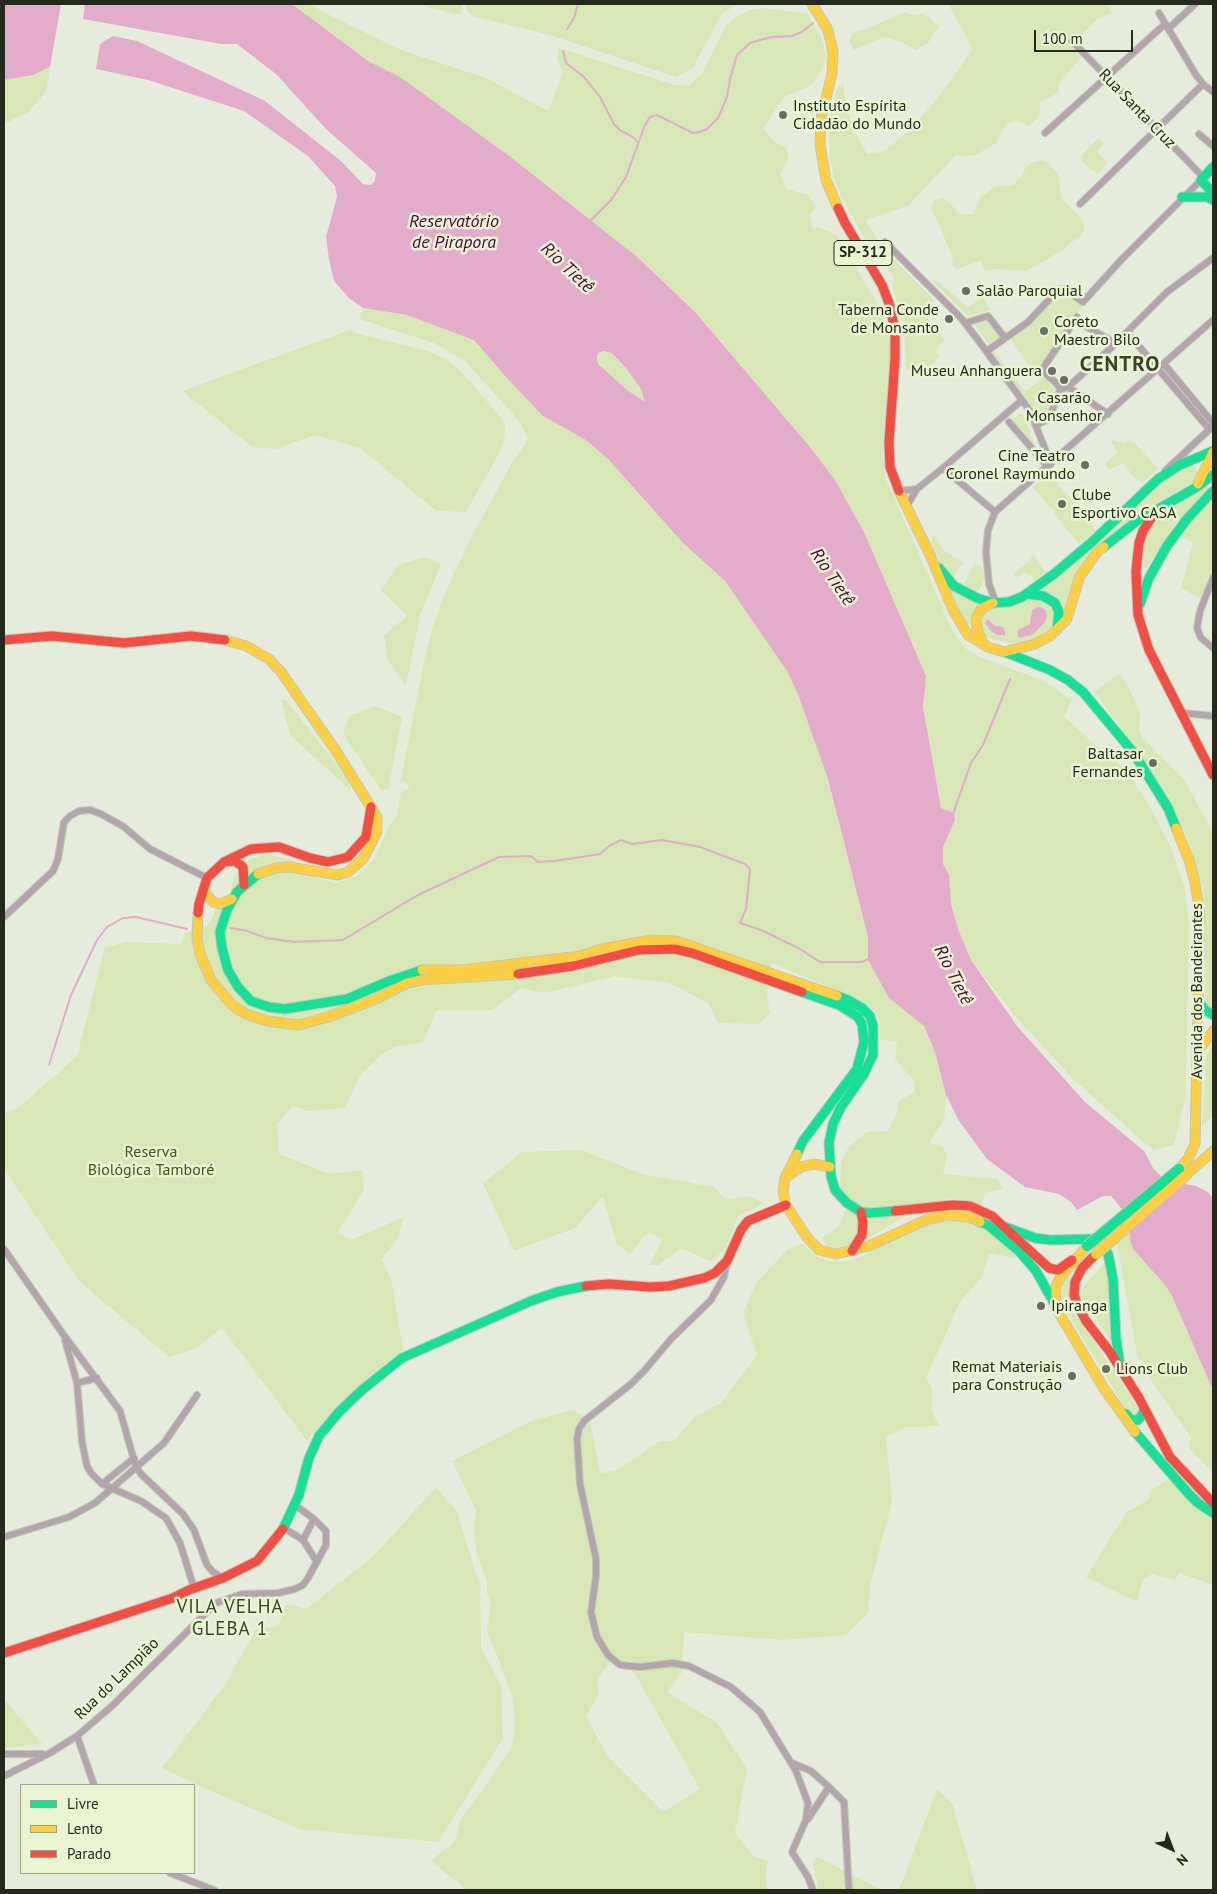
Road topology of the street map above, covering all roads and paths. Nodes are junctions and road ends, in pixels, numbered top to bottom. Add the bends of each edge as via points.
1 (812, 4) edge
2 (1195, 4) edge
3 (1159, 13) dead end
4 (1167, 27) junction
5 (1072, 41) dead end
6 (1107, 77) junction
7 (1203, 84) junction
8 (1213, 92) edge
9 (1156, 129) junction
10 (1045, 133) dead end
11 (1199, 134) dead end
12 (1213, 146) edge
13 (1213, 168) edge
14 (1202, 179) junction
15 (1213, 192) edge
16 (1182, 197) junction
17 (1213, 200) edge
18 (1080, 204) dead end
19 (885, 242) dead end
20 (1213, 258) edge
21 (1213, 320) edge
22 (965, 323) junction
23 (1005, 338) junction
24 (1132, 338) dead end
25 (1115, 343) junction
26 (987, 351) junction
27 (1161, 366) junction
28 (1068, 387) junction
29 (1060, 390) junction
30 (1022, 400) junction
31 (1108, 414) junction
32 (1008, 422) dead end
33 (1036, 425) junction
34 (1212, 426) edge
35 (1213, 451) edge
36 (1192, 459) junction
37 (1049, 465) junction
38 (943, 468) junction
39 (1213, 475) edge
40 (1202, 478) junction
41 (1158, 479) junction
42 (1197, 487) junction
43 (917, 489) junction
44 (898, 491) junction
45 (1213, 491) edge
46 (1160, 506) junction
47 (906, 508) junction
48 (995, 512) junction
49 (930, 555) junction
50 (1213, 578) edge
51 (1027, 594) junction
52 (994, 603) junction
53 (1138, 615) junction
54 (1057, 630) junction
55 (4, 640) edge
56 (984, 645) junction
57 (1213, 648) edge
58 (1004, 652) junction
59 (1182, 713) junction
60 (1213, 716) edge
61 (1213, 775) edge
62 (371, 807) junction
63 (224, 862) junction
64 (205, 883) junction
65 (244, 885) junction
66 (232, 899) junction
67 (4, 917) edge
68 (1199, 1002) junction
69 (1213, 1015) edge
70 (1213, 1030) edge
71 (1198, 1051) junction
72 (1213, 1151) edge
73 (830, 1167) junction
74 (1182, 1173) junction
75 (785, 1178) junction
76 (786, 1205) junction
77 (861, 1212) junction
78 (1005, 1227) junction
79 (4, 1249) edge
80 (852, 1251) junction
81 (1077, 1257) junction
82 (727, 1261) junction
83 (1059, 1313) junction
84 (63, 1334) junction
85 (1121, 1369) junction
86 (97, 1378) junction
87 (77, 1383) junction
88 (1103, 1387) junction
89 (197, 1395) dead end
90 (1144, 1408) junction
91 (134, 1458) junction
92 (136, 1467) junction
93 (102, 1484) junction
94 (113, 1489) junction
95 (1213, 1503) edge
96 (295, 1505) junction
97 (1213, 1513) edge
98 (314, 1520) junction
99 (284, 1528) junction
100 (4, 1537) edge
101 (303, 1540) junction
102 (317, 1562) junction
103 (223, 1578) junction
104 (194, 1588) junction
105 (4, 1653) edge
106 (77, 1736) junction
107 (50, 1753) junction
108 (4, 1754) edge
109 (791, 1762) junction
110 (4, 1776) edge
111 (94, 1784) edge
112 (829, 1787) junction
113 (804, 1825) junction
114 (173, 1874) edge
115 (214, 1890) edge
116 (813, 1890) edge
117 (849, 1890) edge

1 - 44 main road, SP-312 via 828,30 833,52 832,74 820,130 826,180 845,223 882,284 894,322 896,343 888,458
2 - 4 street
3 - 4 street
4 - 6 street
4 - 7 street
5 - 6 street, Rua Santa Cruz
6 - 9 street, Rua Santa Cruz
6 - 10 street
7 - 8 street
7 - 9 street
9 - 14 street, Rua Santa Cruz
9 - 18 street
11 - 12 street
13 - 14 main road
14 - 15 main road, Rua Santa Cruz
14 - 16 street
16 - 17 main road
16 - 23 street via 1083,302 1059,289 1028,322
19 - 22 street
20 - 25 street via 1167,292
21 - 27 street
22 - 23 street via 988,316
22 - 26 street
23 - 26 street
24 - 27 street
25 - 28 street
25 - 29 street via 1076,318 1042,370
26 - 30 street
27 - 31 street
27 - 34 street
28 - 29 street
28 - 31 street
29 - 33 street via 1049,419
30 - 33 street
30 - 38 street
31 - 37 street
32 - 37 street
33 - 37 street
34 - 41 street
35 - 36 main road
35 - 40 main road
36 - 40 main road
36 - 41 main road
37 - 48 street
38 - 43 street
38 - 48 street
39 - 42 main road
40 - 42 main road
41 - 51 main road via 1092,542
42 - 46 main road
43 - 44 street
43 - 47 street
44 - 47 main road, SP-312
45 - 53 main road via 1163,552 1144,588
46 - 53 main road via 1139,543 1136,570
46 - 54 main road via 1114,538 1090,561 1080,576 1067,619
47 - 49 main road, SP-312
48 - 52 street via 988,530 986,552
49 - 52 main road, SP-312 via 954,586
49 - 56 main road, SP-312 via 963,628
50 - 57 street via 1197,628 1201,638
51 - 52 main road via 1016,600
51 - 54 main road via 1043,596 1055,603 1059,612
52 - 56 main road via 982,608 976,618
53 - 59 main road via 1149,650
54 - 58 main road via 1035,644
55 - 62 main road via 52,636 124,643 191,636 216,638 251,648 269,659 281,672
56 - 58 main road, SP-312
58 - 68 main road, Avenida dos Bandeirantes via 1050,670 1083,692 1133,752 1168,808 1189,860 1199,904
59 - 60 street
59 - 61 main road
62 - 63 main road via 369,827 361,844 348,857 338,861 318,860 279,847 251,850
62 - 65 main road via 377,817 377,832 363,859 348,872 338,875 304,868 276,868 259,874
63 - 64 main road
63 - 65 main road via 235,861 244,867
64 - 66 main road via 206,894 214,902 220,904
64 - 67 street via 150,849 124,827 101,814 80,811 64,822 53,871
64 - 75 main road via 199,904 197,939 205,968 233,1006 267,1022 288,1025 310,1023 376,999 407,983 422,980 533,973 639,950 674,949 692,953 839,1005 858,1017 862,1024 864,1042 860,1060 857,1069 803,1141
65 - 66 main road
66 - 73 main road via 220,932 224,960 245,995 251,1001 269,1007 285,1009 347,999 422,970 463,970 572,957 651,940 692,945 848,1000 862,1008 872,1020 873,1055 833,1124 829,1143
68 - 69 main road
68 - 71 main road, Avenida dos Bandeirantes
70 - 71 main road
71 - 74 main road, Avenida dos Bandeirantes via 1195,1144
72 - 74 main road
73 - 75 main road via 814,1164
73 - 77 main road via 835,1190 847,1204
74 - 81 main road, bridge
74 - 85 main road, bridge via 1082,1268 1075,1282 1074,1295 1086,1320
75 - 76 main road
76 - 80 main road via 818,1250 836,1254
76 - 82 main road via 748,1221
77 - 78 main road via 963,1204 985,1212
77 - 80 main road via 862,1235
78 - 81 main road via 1035,1257 1053,1269 1058,1270
78 - 85 main road via 1035,1238 1092,1239 1105,1249 1113,1279
79 - 84 street
80 - 83 main road via 928,1219 948,1215 970,1216 988,1225 1019,1251 1036,1271
81 - 83 main road via 1056,1286
82 - 96 main road via 715,1273 690,1283 650,1288 592,1285 557,1292 402,1358 362,1390 319,1436
82 - 109 street via 724,1277 711,1300 631,1384 588,1417 579,1429 580,1484 596,1559 591,1612 600,1641 620,1666 673,1663 689,1666 731,1687 760,1712
83 - 88 main road
84 - 86 street
84 - 87 street
85 - 90 main road
86 - 87 street
86 - 91 street via 120,1411
87 - 93 street via 84,1455 91,1473
88 - 90 main road via 1131,1420 1138,1420
88 - 97 main road via 1152,1454 1198,1503
89 - 92 street via 164,1443
90 - 95 main road via 1170,1457
91 - 92 street
91 - 93 street
92 - 94 street
92 - 103 street via 184,1514 194,1530 207,1565
93 - 94 street
94 - 100 street via 69,1517
94 - 104 street via 141,1501 166,1518 180,1543
96 - 98 street
96 - 99 main road
98 - 101 street
98 - 102 street, Rua do Lampião via 323,1527 326,1538
99 - 101 street
99 - 103 main road via 257,1561
101 - 102 street
102 - 106 street, Rua do Lampião via 308,1578 296,1589 242,1594 216,1604
103 - 104 main road
104 - 105 main road via 173,1598
106 - 107 street, Rua do Lampião
106 - 111 street
107 - 108 street
107 - 110 street, Rua do Lampião
109 - 112 street via 811,1771
109 - 113 street via 808,1803
112 - 113 street
112 - 117 street via 844,1802
113 - 116 street via 792,1852
114 - 115 street

